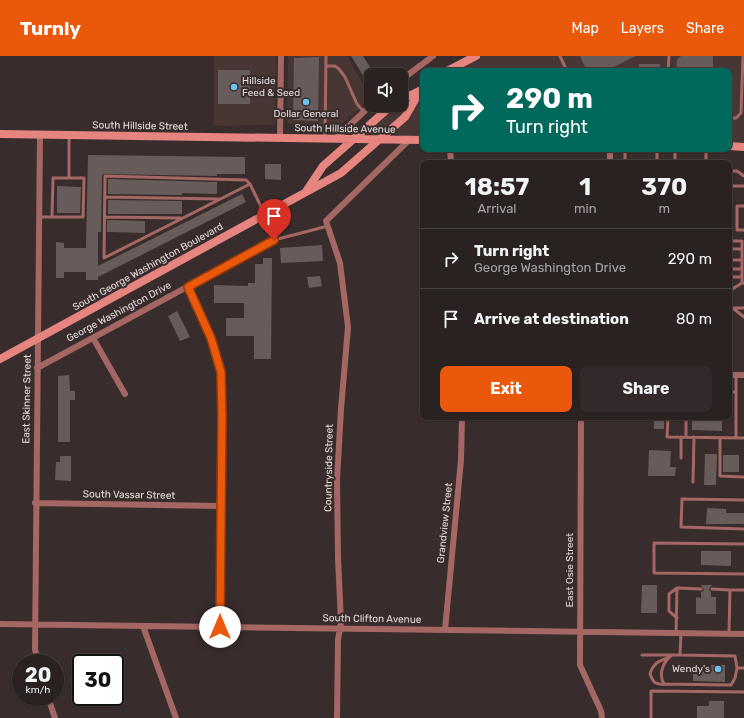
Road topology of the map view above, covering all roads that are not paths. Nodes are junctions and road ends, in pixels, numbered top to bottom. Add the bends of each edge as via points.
1 (281, 56) edge
2 (326, 56) edge
3 (433, 56) edge
4 (476, 56) edge
5 (560, 56) edge
6 (669, 56) edge
7 (743, 56) edge
8 (326, 66) junction
9 (453, 68) edge
10 (566, 68) edge
11 (668, 68) edge
12 (408, 75) edge
13 (420, 90) edge
14 (420, 92) edge
15 (408, 96) edge
16 (364, 112) joint
17 (384, 112) edge
18 (732, 118) edge
19 (0, 134) edge
20 (40, 135) junction
21 (69, 135) junction
22 (280, 138) junction
23 (355, 138) junction
24 (325, 139) junction
25 (335, 139) junction
26 (380, 140) junction
27 (409, 140) junction
28 (420, 140) edge
29 (732, 146) edge
30 (744, 147) edge
31 (732, 171) edge
32 (744, 176) edge
33 (68, 178) junction
34 (250, 184) junction
35 (732, 186) edge
36 (744, 186) edge
37 (306, 192) junction
38 (105, 197) junction
39 (220, 199) junction
40 (744, 206) edge
41 (265, 215) junction
42 (39, 217) junction
43 (52, 217) junction
44 (105, 217) junction
45 (182, 218) junction
46 (327, 223) junction
47 (744, 230) edge
48 (274, 240) joint
49 (732, 241) edge
50 (732, 249) edge
51 (742, 249) junction
52 (732, 260) edge
53 (743, 260) edge
54 (732, 269) edge
55 (742, 269) junction
56 (732, 277) edge
57 (742, 277) junction
58 (743, 283) edge
59 (188, 287) junction
60 (732, 289) edge
61 (733, 308) joint
62 (744, 308) edge
63 (744, 317) edge
64 (94, 338) junction
65 (38, 339) junction
66 (0, 359) edge
67 (37, 368) junction
68 (732, 375) edge
69 (736, 375) junction
70 (744, 375) edge
71 (732, 392) edge
72 (736, 392) junction
73 (125, 394) dead end
74 (462, 420) edge
75 (581, 420) edge
76 (668, 420) edge
77 (686, 420) edge
78 (684, 437) junction
79 (694, 438) junction
80 (720, 438) junction
81 (736, 438) junction
82 (744, 438) edge
83 (681, 458) dead end
84 (744, 477) edge
85 (693, 482) dead end
86 (744, 500) edge
87 (36, 503) junction
88 (221, 506) junction
89 (744, 529) edge
90 (744, 544) edge
91 (744, 574) edge
92 (677, 588) junction
93 (701, 589) dead end
94 (712, 589) dead end
95 (730, 590) junction
96 (744, 590) edge
97 (677, 618) junction
98 (0, 624) edge
99 (35, 624) junction
100 (143, 626) junction
101 (220, 627) junction
102 (340, 628) junction
103 (446, 630) junction
104 (580, 632) junction
105 (678, 633) junction
106 (729, 634) junction
107 (744, 634) edge
108 (36, 654) edge
109 (642, 655) dead end
110 (672, 655) junction
111 (680, 655) junction
112 (668, 658) junction
113 (737, 668) junction
114 (744, 668) edge
115 (664, 684) junction
116 (744, 692) edge
117 (51, 706) edge
118 (55, 718) edge
119 (176, 718) edge
120 (337, 718) edge
121 (602, 718) edge
122 (650, 718) edge

1 - 22 street
2 - 8 lane
3 - 12 street
4 - 9 street
5 - 10 lane
6 - 11 lane
7 - 18 lane via 741,113
8 - 16 lane via 335,66 339,69 357,104
8 - 24 lane
13 - 15 street, South George Washington Boulevard
14 - 26 street, South George Washington Boulevard via 405,117
16 - 25 street
17 - 23 street, South George Washington Boulevard
19 - 20 street, South Hillside Street
20 - 21 street, South Hillside Street
20 - 42 street, East Skinner Street
21 - 22 street, South Hillside Street
21 - 33 lane
22 - 24 street, South Hillside Avenue
23 - 25 street, South Hillside Avenue
23 - 26 street, South Hillside Avenue
23 - 37 street, South George Washington Boulevard via 323,166
24 - 25 street, South Hillside Avenue
26 - 27 street, South Hillside Avenue
26 - 37 street, South George Washington Boulevard via 341,173
27 - 28 street
27 - 46 street
29 - 30 street
31 - 32 lane via 738,171
33 - 43 lane via 53,178
33 - 43 lane via 84,178 83,217
34 - 38 lane via 246,180 105,176
34 - 39 lane
34 - 41 lane
35 - 36 lane
37 - 41 street, South George Washington Boulevard
38 - 39 lane
38 - 44 lane
39 - 45 lane
40 - 47 lane via 737,206 737,230
41 - 65 street, South George Washington Boulevard
42 - 43 lane
42 - 65 street, East Skinner Street
44 - 45 lane
44 - 45 lane via 104,258
46 - 48 lane
46 - 102 street, Countryside Street via 340,263 348,326 337,480
48 - 59 street, George Washington Drive
49 - 51 lane via 742,241
50 - 51 lane
51 - 53 lane
52 - 53 lane
53 - 55 lane
54 - 55 lane
55 - 57 lane
56 - 57 lane
57 - 58 lane
58 - 60 lane
59 - 64 street, George Washington Drive
59 - 88 street via 211,338 221,372
61 - 62 lane
61 - 63 lane
64 - 67 street, George Washington Drive
64 - 73 street
65 - 66 street, South George Washington Boulevard
65 - 67 street, East Skinner Street
67 - 87 street, East Skinner Street
68 - 69 street
69 - 70 street
69 - 72 lane
71 - 72 lane
72 - 81 lane
74 - 103 street, Grandview Street via 461,460
75 - 104 street, East Osie Street
76 - 78 lane via 667,437
77 - 78 lane
78 - 79 lane
78 - 83 lane
79 - 80 lane
79 - 85 lane
80 - 81 lane
80 - 84 lane via 720,476
81 - 82 lane
86 - 89 lane via 682,499 681,527
87 - 88 street, South Vassar Street
87 - 99 street, East Skinner Street
88 - 101 street
90 - 91 lane via 654,543 654,572
92 - 93 lane
92 - 97 lane
92 - 97 lane via 669,594 669,611
94 - 95 lane
95 - 96 lane
95 - 106 lane
97 - 105 lane
98 - 99 street, South Clifton Avenue
99 - 100 street, South Clifton Avenue
99 - 108 street, East Skinner Street
100 - 101 street, South Clifton Avenue
100 - 119 street
101 - 102 street, South Clifton Avenue
102 - 103 street, South Clifton Avenue
102 - 120 street, Countryside Street
103 - 104 street, South Clifton Avenue
104 - 105 street, South Clifton Avenue
104 - 121 street, East Osie Street via 580,665
105 - 106 street, South Clifton Avenue
105 - 111 lane
106 - 107 street, South Clifton Avenue
109 - 110 lane
110 - 111 lane
110 - 112 lane
111 - 113 lane via 735,656
112 - 115 lane via 661,674
112 - 115 lane via 653,666 650,674 658,685
113 - 114 lane
113 - 115 lane via 731,685
116 - 122 lane via 651,691
117 - 118 street

